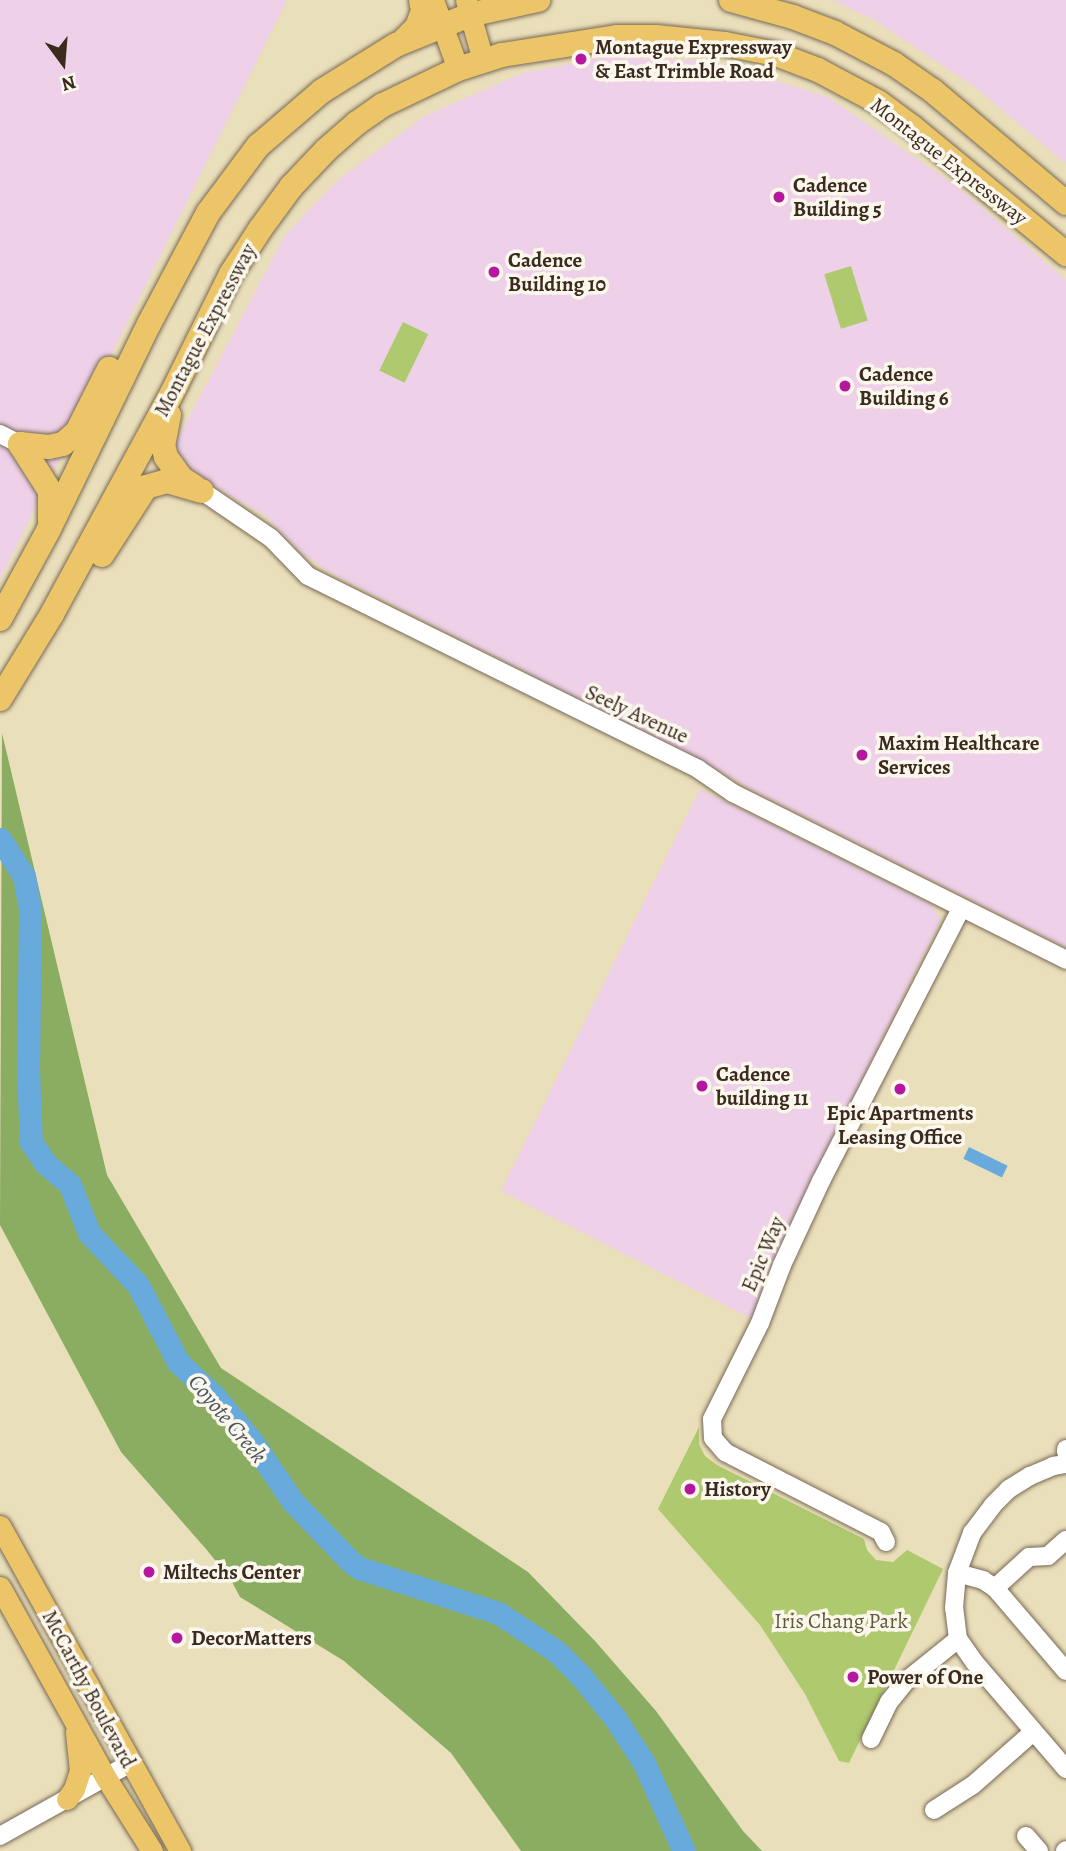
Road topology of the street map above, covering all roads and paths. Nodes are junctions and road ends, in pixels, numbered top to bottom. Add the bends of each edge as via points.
1 (419, 0) edge
2 (433, 0) edge
3 (538, 0) edge
4 (731, 0) edge
5 (467, 8) edge
6 (442, 24) junction
7 (396, 45) junction
8 (483, 61) junction
9 (458, 69) junction
10 (1066, 203) edge
11 (1066, 254) edge
12 (149, 324) junction
13 (172, 393) junction
14 (10, 439) edge
15 (202, 491) junction
16 (48, 531) junction
17 (52, 614) junction
18 (0, 619) edge
19 (0, 699) edge
20 (961, 909) junction
21 (1066, 960) edge
22 (1066, 1464) edge
23 (0, 1526) edge
24 (1066, 1540) edge
25 (886, 1542) dead end
26 (957, 1573) junction
27 (0, 1587) edge
28 (995, 1588) junction
29 (958, 1639) junction
30 (1066, 1671) edge
31 (72, 1716) junction
32 (1032, 1733) junction
33 (871, 1739) dead end
34 (129, 1764) junction
35 (1066, 1769) edge
36 (106, 1778) junction
37 (67, 1799) junction
38 (934, 1810) dead end
39 (0, 1836) edge
40 (1026, 1836) dead end
41 (152, 1851) edge
42 (180, 1851) edge
43 (1039, 1851) edge

1 - 7 main road via 415,26
2 - 6 main road
3 - 5 highway
4 - 10 highway, Montague Expressway via 835,33 894,64 933,91
5 - 6 highway
5 - 8 main road
6 - 7 highway
6 - 9 main road
7 - 12 highway via 322,91 258,146 208,213
8 - 9 highway, Montague Expressway
8 - 11 highway, Montague Expressway via 617,37 684,39 776,54 878,102
9 - 13 highway, Montague Expressway via 365,117 291,187 231,274
12 - 14 highway via 108,370 76,432 63,444 49,447
12 - 16 highway
13 - 15 highway via 163,445 166,457 181,478
13 - 17 highway, Montague Expressway
14 - 16 highway via 50,491
15 - 17 highway via 167,481 145,487 84,580
15 - 20 street, Seely Avenue via 271,538 308,576 698,769 733,793
16 - 18 highway
17 - 19 highway, Montague Expressway
20 - 21 street, Seely Avenue
20 - 25 street, Epic Way via 821,1181 760,1323 712,1419 713,1438 725,1452 881,1532
22 - 26 street via 1030,1476 993,1504 972,1533
23 - 34 main road, McCarthy Boulevard
24 - 28 street via 1048,1556 1029,1557
26 - 28 street
26 - 29 street via 954,1608
27 - 31 main road, McCarthy Boulevard
28 - 30 street
29 - 32 street
29 - 33 street via 906,1681 889,1702
31 - 36 main road, McCarthy Boulevard
31 - 37 main road via 80,1771
32 - 35 street
32 - 38 street via 973,1785
34 - 36 street
34 - 42 main road, McCarthy Boulevard
36 - 37 street
36 - 41 main road, McCarthy Boulevard
37 - 39 street
40 - 43 street

